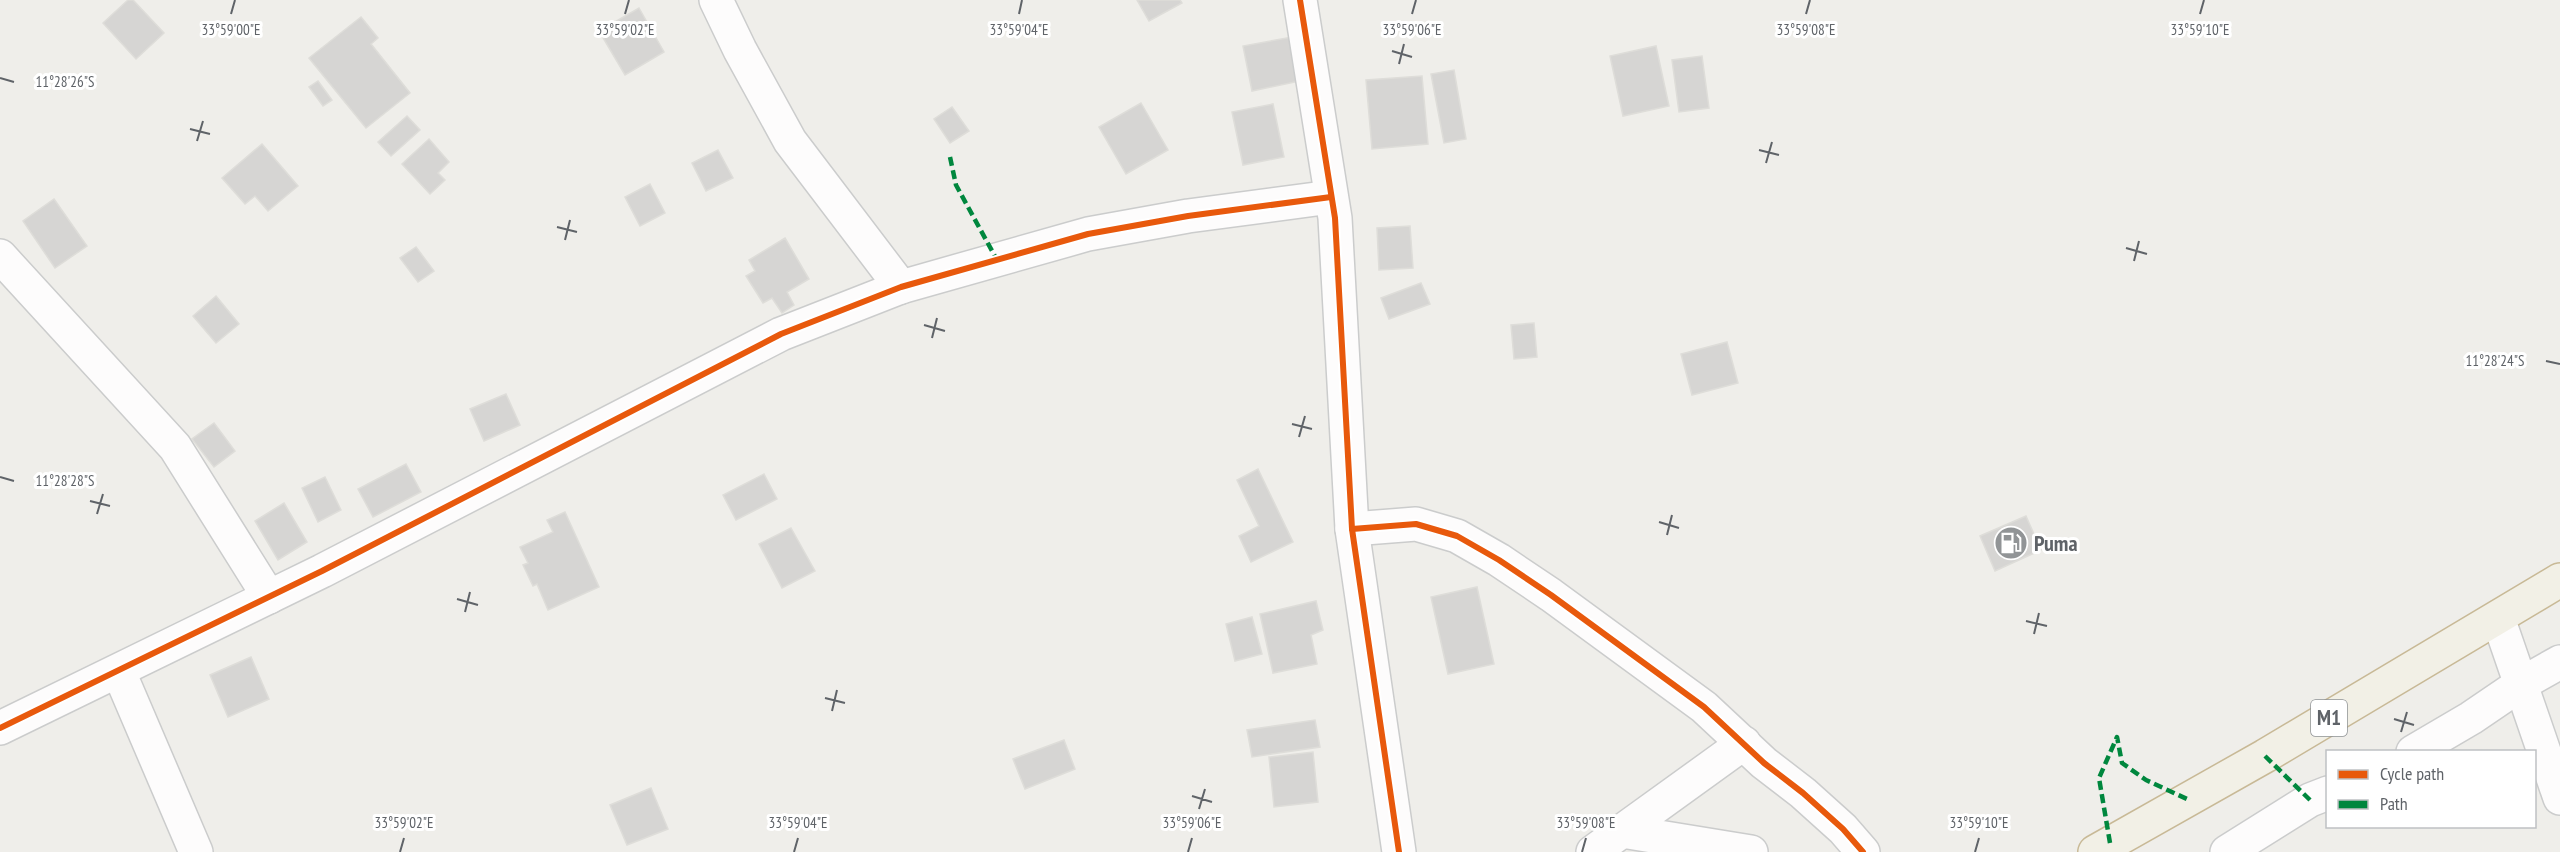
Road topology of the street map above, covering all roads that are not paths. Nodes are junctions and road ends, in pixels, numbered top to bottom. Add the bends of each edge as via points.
1 (716, 0) edge
2 (1300, 0) edge
3 (1331, 197) junction
4 (0, 256) edge
5 (901, 287) junction
6 (1352, 529) junction
7 (2560, 580) edge
8 (269, 597) junction
9 (2498, 618) junction
10 (2560, 662) edge
11 (119, 672) junction
12 (2522, 684) junction
13 (0, 728) edge
14 (1744, 743) junction
15 (2416, 750) edge
16 (2326, 794) edge
17 (2560, 798) edge
18 (1622, 831) junction
19 (196, 852) edge
20 (1399, 852) edge
21 (1593, 852) edge
22 (1751, 852) edge
23 (1863, 852) edge
24 (2095, 852) edge
25 (2227, 852) edge

1 - 5 street via 790,141
2 - 3 street
3 - 5 street via 1088,234
3 - 6 street
4 - 8 street via 175,447
5 - 8 street via 781,334
6 - 14 street via 1416,524 1457,536 1551,595 1704,707
6 - 20 street
7 - 9 highway, M1
8 - 11 street
9 - 12 street
9 - 24 highway, M1
10 - 12 street
11 - 13 street
11 - 19 street
12 - 15 street
12 - 17 street
14 - 18 street
14 - 23 street via 1843,829
16 - 25 street
18 - 21 street
18 - 22 street

